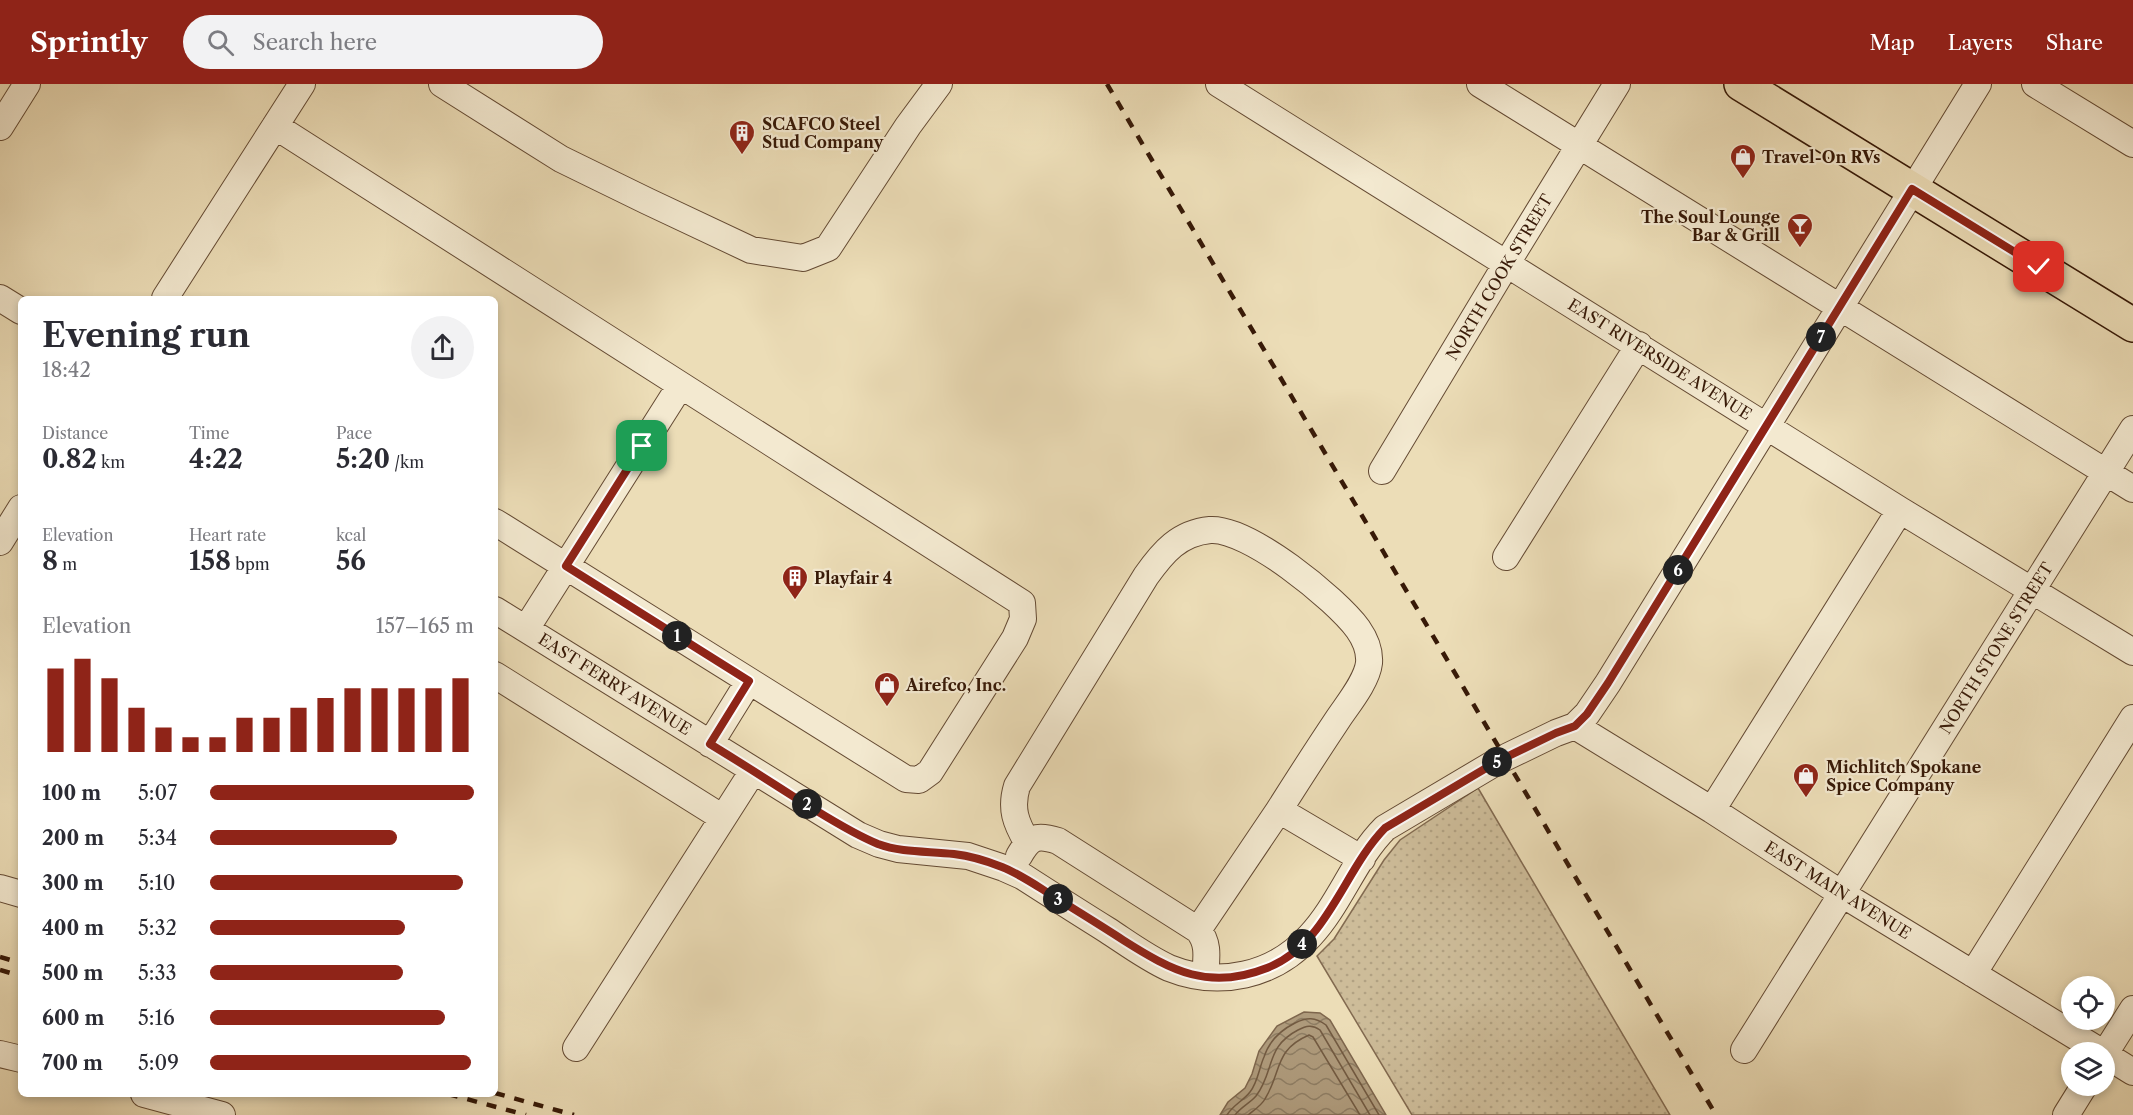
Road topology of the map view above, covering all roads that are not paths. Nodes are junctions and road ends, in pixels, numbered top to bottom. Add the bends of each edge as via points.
1 (27, 84) edge
2 (302, 84) edge
3 (442, 84) edge
4 (939, 84) edge
5 (1218, 84) edge
6 (1479, 84) edge
7 (1617, 84) edge
8 (1741, 84) edge
9 (1978, 84) edge
10 (2035, 84) edge
11 (1251, 93) edge
12 (275, 126) junction
13 (0, 127) edge
14 (2133, 144) edge
15 (1580, 146) junction
16 (1912, 189) junction
17 (1507, 263) junction
18 (166, 296) edge
19 (0, 298) edge
20 (1840, 306) junction
21 (18, 309) edge
22 (2133, 326) edge
23 (1639, 345) junction
24 (680, 386) junction
25 (1768, 426) junction
26 (2133, 429) edge
27 (1382, 471) dead end
28 (2106, 472) junction
29 (2133, 489) edge
30 (1900, 510) junction
31 (18, 513) edge
32 (498, 524) edge
33 (0, 542) edge
34 (1506, 557) dead end
35 (566, 566) junction
36 (2032, 591) junction
37 (498, 614) edge
38 (526, 629) junction
39 (2133, 652) edge
40 (498, 678) edge
41 (749, 681) junction
42 (2133, 718) edge
43 (1575, 726) junction
44 (710, 744) junction
45 (753, 771) junction
46 (1278, 810) junction
47 (1712, 810) junction
48 (723, 818) junction
49 (1027, 843) junction
50 (1362, 859) junction
51 (1010, 871) junction
52 (0, 888) edge
53 (18, 893) edge
54 (1842, 894) junction
55 (1198, 930) junction
56 (1973, 974) junction
57 (1204, 977) junction
58 (2133, 1009) edge
59 (2084, 1042) edge
60 (2112, 1042) edge
61 (576, 1048) dead end
62 (1744, 1050) dead end
63 (0, 1053) edge
64 (18, 1058) edge
65 (2115, 1061) edge
66 (2133, 1072) edge
67 (2078, 1096) edge
68 (155, 1097) edge
69 (222, 1115) edge
70 (2066, 1115) edge

1 - 13 street
2 - 12 street
3 - 4 street via 561,159 636,196 751,250 803,258 828,248
5 - 11 street, EAST RIVERSIDE AVENUE
6 - 15 street
7 - 15 street, NORTH COOK STREET
8 - 16 main road
9 - 16 street
10 - 14 street
11 - 17 street, EAST RIVERSIDE AVENUE
12 - 18 street
12 - 24 street
15 - 17 street, NORTH COOK STREET
15 - 20 street
16 - 20 street
16 - 22 main road
17 - 23 street, EAST RIVERSIDE AVENUE
17 - 27 street, NORTH COOK STREET
19 - 21 street
20 - 25 street
20 - 28 street
23 - 25 street, EAST RIVERSIDE AVENUE
23 - 34 street
24 - 35 street
24 - 41 street via 1022,603 1023,619 1015,638 930,772 920,780 895,773
25 - 30 street, EAST RIVERSIDE AVENUE
25 - 43 street via 1608,683
26 - 28 street, NORTH STONE STREET
28 - 29 street
28 - 36 street, NORTH STONE STREET
30 - 36 street, EAST RIVERSIDE AVENUE
30 - 47 street
31 - 33 street
32 - 35 street
35 - 38 street
35 - 41 street
36 - 39 street, EAST RIVERSIDE AVENUE
36 - 54 street, NORTH STONE STREET
37 - 38 street, EAST FERRY AVENUE
38 - 44 street, EAST FERRY AVENUE
40 - 48 street
41 - 44 street
42 - 56 street
43 - 47 street, EAST MAIN AVENUE
43 - 50 street, EAST FERRY AVENUE via 1498,761 1396,820 1378,835
44 - 45 street, EAST FERRY AVENUE
45 - 48 street
45 - 51 street, EAST FERRY AVENUE via 840,825 879,844 968,856
46 - 49 street via 1359,688 1369,664 1366,643 1335,605 1278,559 1240,536 1212,530 1179,539 1162,554 1017,786 1013,811
46 - 50 street
46 - 55 street
47 - 54 street, EAST MAIN AVENUE
48 - 61 street
49 - 51 street
49 - 55 street via 1046,837 1058,841
50 - 57 street, EAST FERRY AVENUE via 1311,936 1285,958 1254,973
51 - 57 street, EAST FERRY AVENUE via 1161,964
52 - 53 street
54 - 56 street, EAST MAIN AVENUE
54 - 62 street, NORTH STONE STREET
55 - 57 street via 1207,944
56 - 59 street, EAST MAIN AVENUE
58 - 60 street
63 - 64 street
65 - 66 street, EAST MAIN AVENUE
67 - 70 street
68 - 69 street

